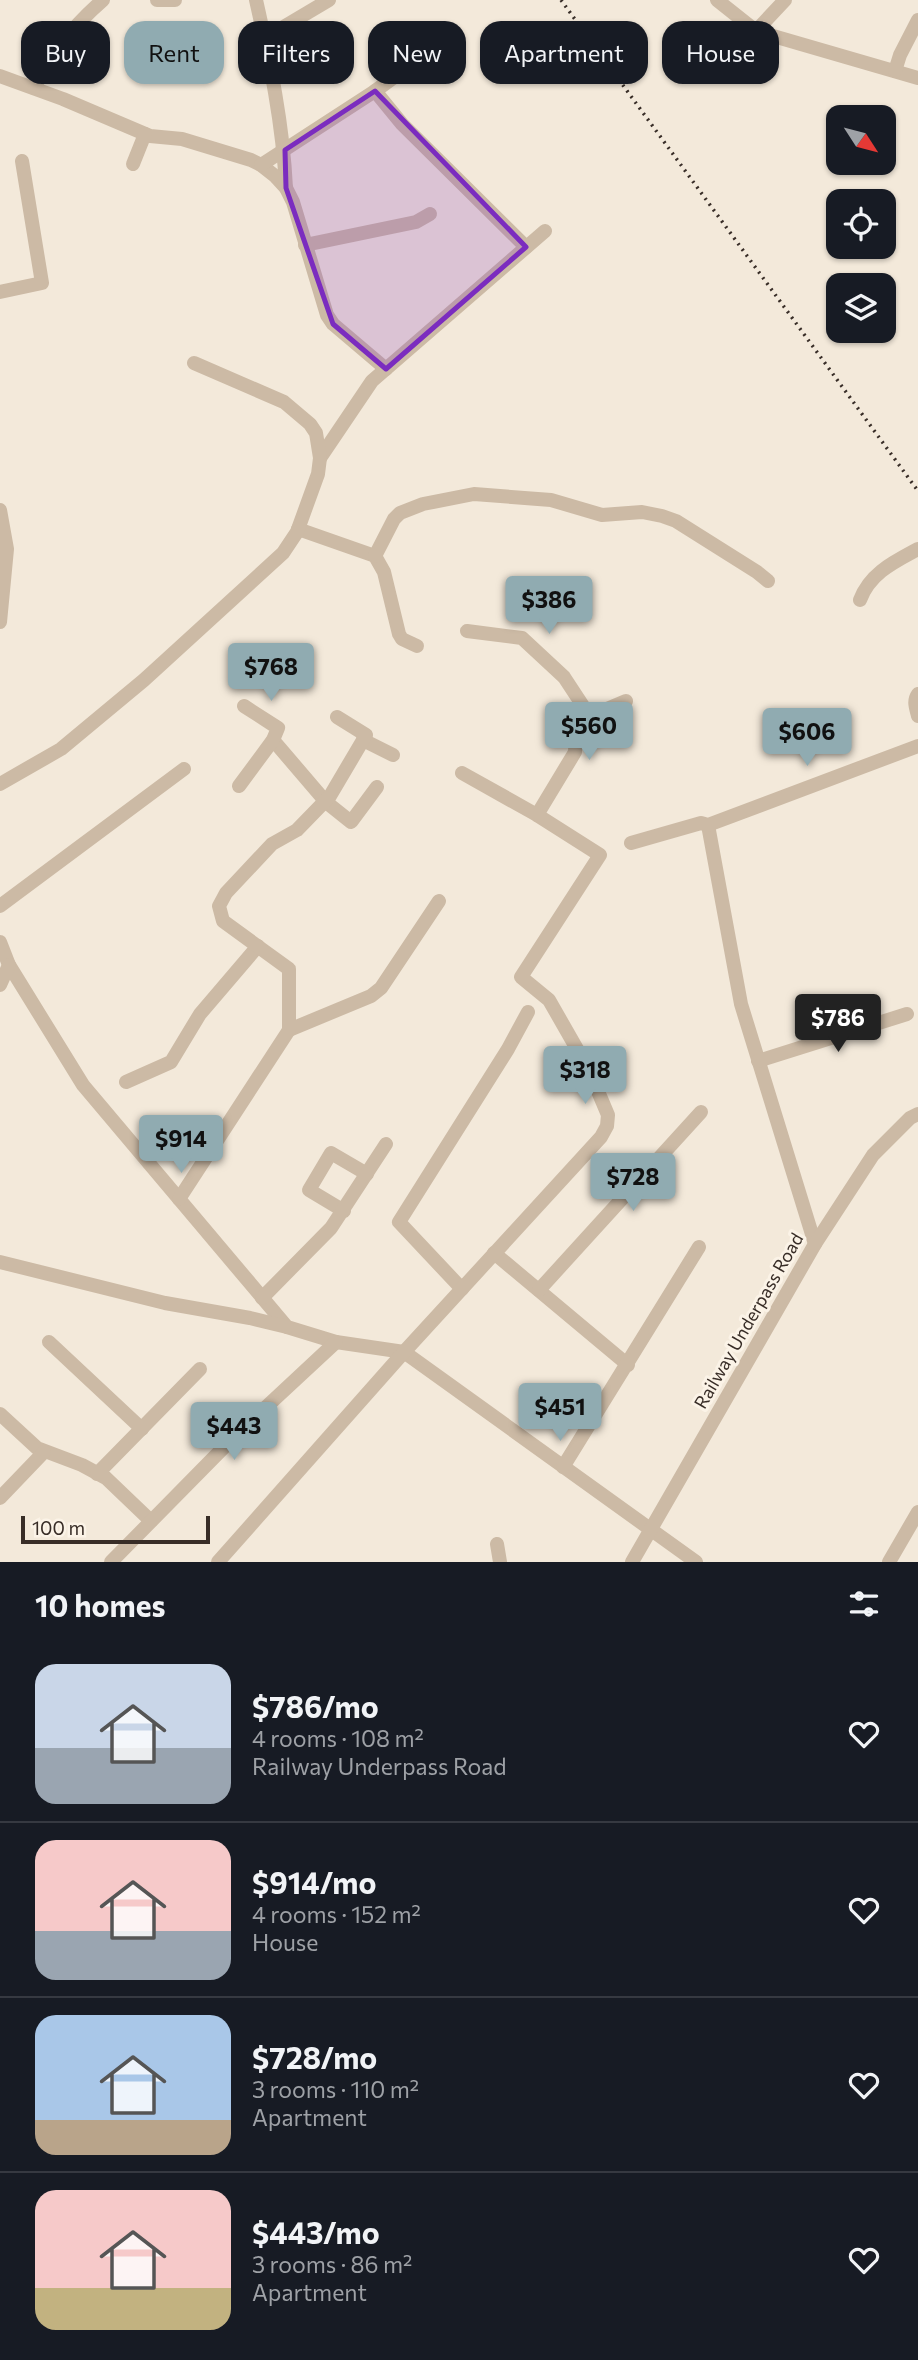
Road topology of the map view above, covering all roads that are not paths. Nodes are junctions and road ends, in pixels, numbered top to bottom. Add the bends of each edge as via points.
1 (103, 0) edge
2 (157, 0) edge
3 (175, 0) edge
4 (256, 0) edge
5 (329, 0) edge
6 (718, 0) edge
7 (785, 0) edge
8 (918, 20) edge
9 (260, 21) edge
10 (293, 21) edge
11 (744, 21) edge
12 (765, 21) edge
13 (779, 38) edge
14 (895, 71) junction
15 (0, 76) edge
16 (918, 78) edge
17 (273, 84) edge
18 (385, 84) edge
19 (33, 88) junction
20 (375, 91) junction
21 (145, 134) junction
22 (285, 149) junction
23 (23, 161) dead end
24 (133, 164) dead end
25 (261, 165) junction
26 (286, 188) junction
27 (430, 214) dead end
28 (545, 231) dead end
29 (305, 245) junction
30 (526, 247) junction
31 (0, 292) edge
32 (194, 363) dead end
33 (386, 369) junction
34 (320, 458) junction
35 (0, 510) edge
36 (298, 528) junction
37 (918, 550) edge
38 (374, 555) junction
39 (768, 581) dead end
40 (860, 600) dead end
41 (0, 622) edge
42 (467, 631) dead end
43 (417, 646) dead end
44 (918, 694) edge
45 (626, 701) dead end
46 (244, 706) dead end
47 (587, 712) junction
48 (918, 716) edge
49 (337, 717) dead end
50 (273, 740) junction
51 (363, 740) junction
52 (918, 746) edge
53 (393, 755) dead end
54 (184, 769) dead end
55 (462, 773) dead end
56 (0, 783) edge
57 (239, 786) dead end
58 (377, 787) dead end
59 (326, 802) junction
60 (537, 815) junction
61 (708, 825) junction
62 (631, 844) dead end
63 (439, 901) dead end
64 (0, 906) edge
65 (0, 942) edge
66 (258, 946) junction
67 (9, 965) junction
68 (0, 985) edge
69 (528, 1012) dead end
70 (907, 1014) dead end
71 (289, 1030) junction
72 (758, 1061) junction
73 (125, 1082) dead end
74 (701, 1112) dead end
75 (918, 1114) edge
76 (386, 1144) dead end
77 (367, 1174) junction
78 (179, 1199) junction
79 (344, 1211) junction
80 (815, 1244) junction
81 (699, 1247) dead end
82 (494, 1253) junction
83 (0, 1262) edge
84 (462, 1289) junction
85 (539, 1290) junction
86 (262, 1298) junction
87 (287, 1327) junction
88 (49, 1342) dead end
89 (336, 1342) junction
90 (404, 1352) junction
91 (628, 1365) junction
92 (200, 1370) dead end
93 (2, 1421) edge
94 (142, 1429) junction
95 (44, 1452) junction
96 (563, 1467) junction
97 (97, 1474) junction
98 (0, 1498) edge
99 (918, 1512) edge
100 (151, 1521) junction
101 (650, 1530) junction
102 (497, 1544) dead end
103 (220, 1561) edge
104 (111, 1562) edge
105 (500, 1562) edge
106 (632, 1562) edge
107 (696, 1562) edge
108 (889, 1562) edge

1 - 19 street via 51,55
2 - 3 street
4 - 9 street
5 - 10 street
6 - 11 street
7 - 12 street
8 - 14 street
13 - 14 street
14 - 16 street
15 - 19 street
17 - 22 street
18 - 20 street
19 - 21 street
20 - 22 street
20 - 30 street via 401,124
21 - 24 street
21 - 25 street via 183,139
22 - 25 street
22 - 26 street
23 - 31 street via 42,283
25 - 26 street
26 - 29 street
27 - 29 street via 416,222
28 - 30 street
29 - 33 street via 332,324
30 - 33 street
32 - 34 street via 284,402 316,433
33 - 34 street via 372,381
34 - 36 street
35 - 41 street via 7,549
36 - 38 street
36 - 56 street via 283,553 144,680 61,750
37 - 40 street via 876,575
38 - 39 street via 400,513 474,494 551,500 602,515 642,512 662,516
38 - 43 street via 384,572 399,634
42 - 47 street via 522,638 565,677
44 - 48 street
45 - 47 street via 600,712
46 - 50 street via 278,728
47 - 60 street via 576,725 575,752
49 - 51 street via 366,735
50 - 57 street
50 - 59 street
51 - 53 street
51 - 59 street
52 - 61 street
54 - 64 street
55 - 60 street
58 - 59 street via 351,822
59 - 66 street via 297,830 272,844 219,906 223,921
60 - 82 street via 600,855 521,977 549,1000 589,1070 608,1115 607,1126
61 - 62 street via 701,823
61 - 72 street via 741,1004
63 - 71 street via 381,988
65 - 67 street
66 - 71 street via 289,969
66 - 73 street via 200,1014 171,1062
67 - 68 street
67 - 78 street via 83,1085
69 - 84 street via 399,1223
70 - 72 street
71 - 78 street
72 - 80 street
74 - 85 street
75 - 80 street, Railway Underpass Road via 873,1155
76 - 77 street
77 - 79 street
77 - 79 street via 331,1153 309,1190
78 - 86 street
79 - 86 street
80 - 101 street, Railway Underpass Road
81 - 91 street
82 - 84 street
82 - 85 street
83 - 87 street via 165,1303
84 - 90 street
85 - 91 street
86 - 87 street
87 - 89 street
88 - 94 street
89 - 90 street
89 - 100 street
90 - 96 street
90 - 103 street
91 - 96 street
92 - 94 street
93 - 95 street
94 - 97 street
95 - 97 street
95 - 98 street
96 - 101 street
97 - 100 street
99 - 108 street
100 - 104 street
101 - 106 street, Railway Underpass Road
101 - 107 street
102 - 105 street

